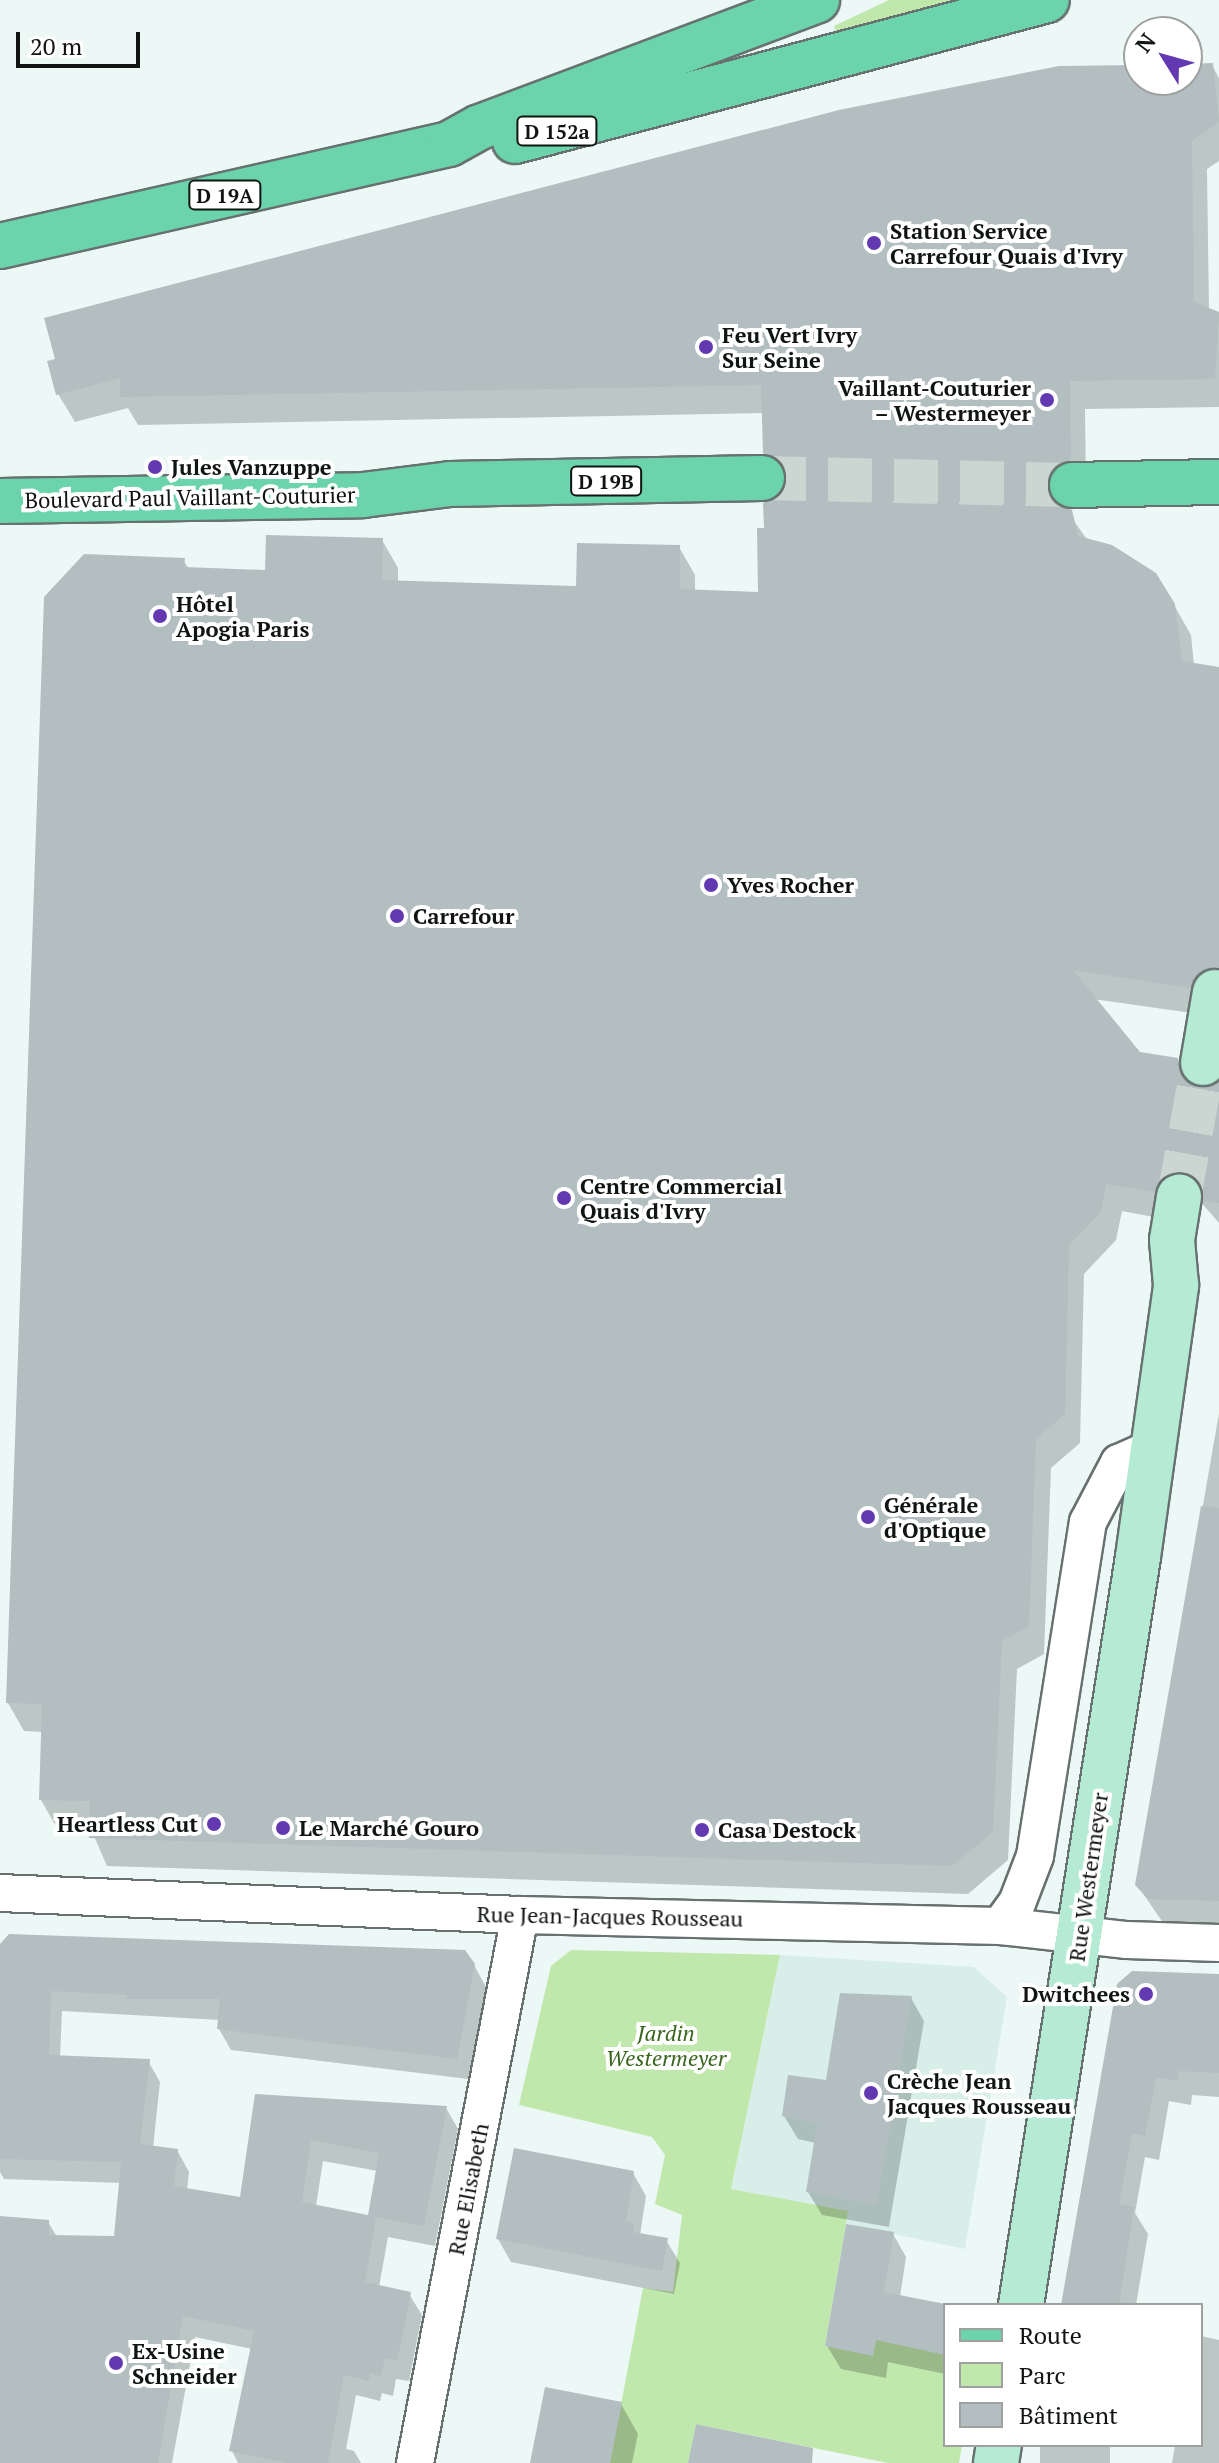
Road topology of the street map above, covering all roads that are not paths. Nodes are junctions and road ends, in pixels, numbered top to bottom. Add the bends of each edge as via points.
1 (817, 0) edge
2 (1047, 0) edge
3 (701, 47) junction
4 (753, 79) junction
5 (662, 100) junction
6 (449, 144) junction
7 (0, 246) edge
8 (762, 478) tunnel mouth
9 (1219, 482) edge
10 (1072, 485) tunnel mouth
11 (0, 501) edge
12 (1215, 992) dead end
13 (1203, 1063) tunnel mouth
14 (1179, 1197) tunnel mouth
15 (1150, 1449) junction
16 (0, 1893) edge
17 (520, 1915) junction
18 (1000, 1926) junction
19 (1081, 1935) junction
20 (1219, 1943) edge
21 (1021, 2303) edge
22 (415, 2463) edge

1 - 3 main road, D 19A
2 - 4 main road, D 152a
3 - 4 main road
3 - 5 main road
3 - 6 main road, D 19A via 480,127
4 - 5 main road, D 152a
5 - 6 main road, D 152a via 510,142
6 - 7 main road, D 19A
8 - 11 main road, Boulevard Paul Vaillant-Couturier / D 19B via 450,484 363,495
9 - 10 main road
12 - 13 main road
14 - 15 main road, Rue Westermeyer via 1172,1240 1176,1285
15 - 18 street via 1119,1463 1088,1522 1035,1856 1017,1903
15 - 19 main road, Rue Westermeyer
16 - 17 street, Rue Jean-Jacques Rousseau
17 - 18 street, Rue Jean-Jacques Rousseau
17 - 22 street, Rue Elisabeth
18 - 19 street, Rue Jean-Jacques Rousseau
19 - 20 street, Rue Jean-Jacques Rousseau
19 - 21 main road, Rue Westermeyer

